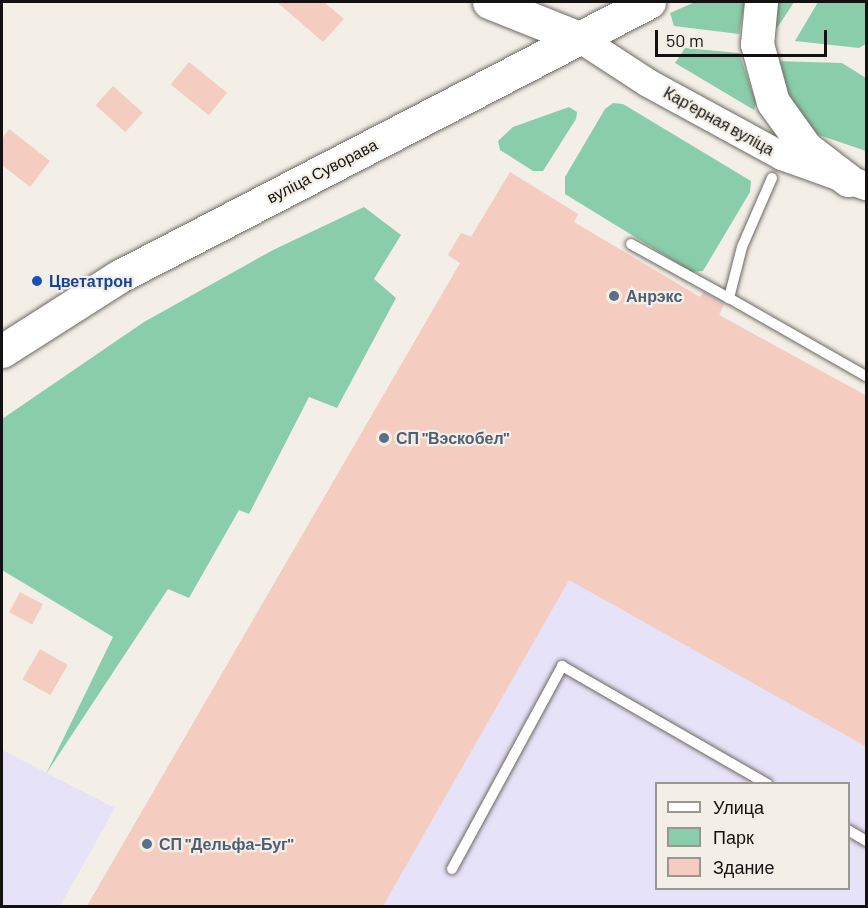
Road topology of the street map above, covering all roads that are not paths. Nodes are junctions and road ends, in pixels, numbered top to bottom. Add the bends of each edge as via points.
1 (489, 2) edge
2 (518, 2) edge
3 (649, 2) edge
4 (761, 2) edge
5 (579, 39) junction
6 (772, 178) dead end
7 (857, 183) edge
8 (631, 244) dead end
9 (729, 298) junction
10 (2, 351) edge
11 (867, 376) edge
12 (765, 782) edge
13 (850, 831) edge
14 (867, 841) edge
15 (452, 869) dead end

1 - 5 main road
2 - 5 main road
3 - 5 main road, вуліца Суворава
4 - 7 main road via 757,44 773,102 806,148
5 - 7 street, Карʼерная вуліца via 648,83 782,156
5 - 10 main road, вуліца Суворава via 118,277
6 - 9 lane via 742,247
8 - 9 lane
9 - 11 lane
12 - 15 lane via 562,666
13 - 14 lane

